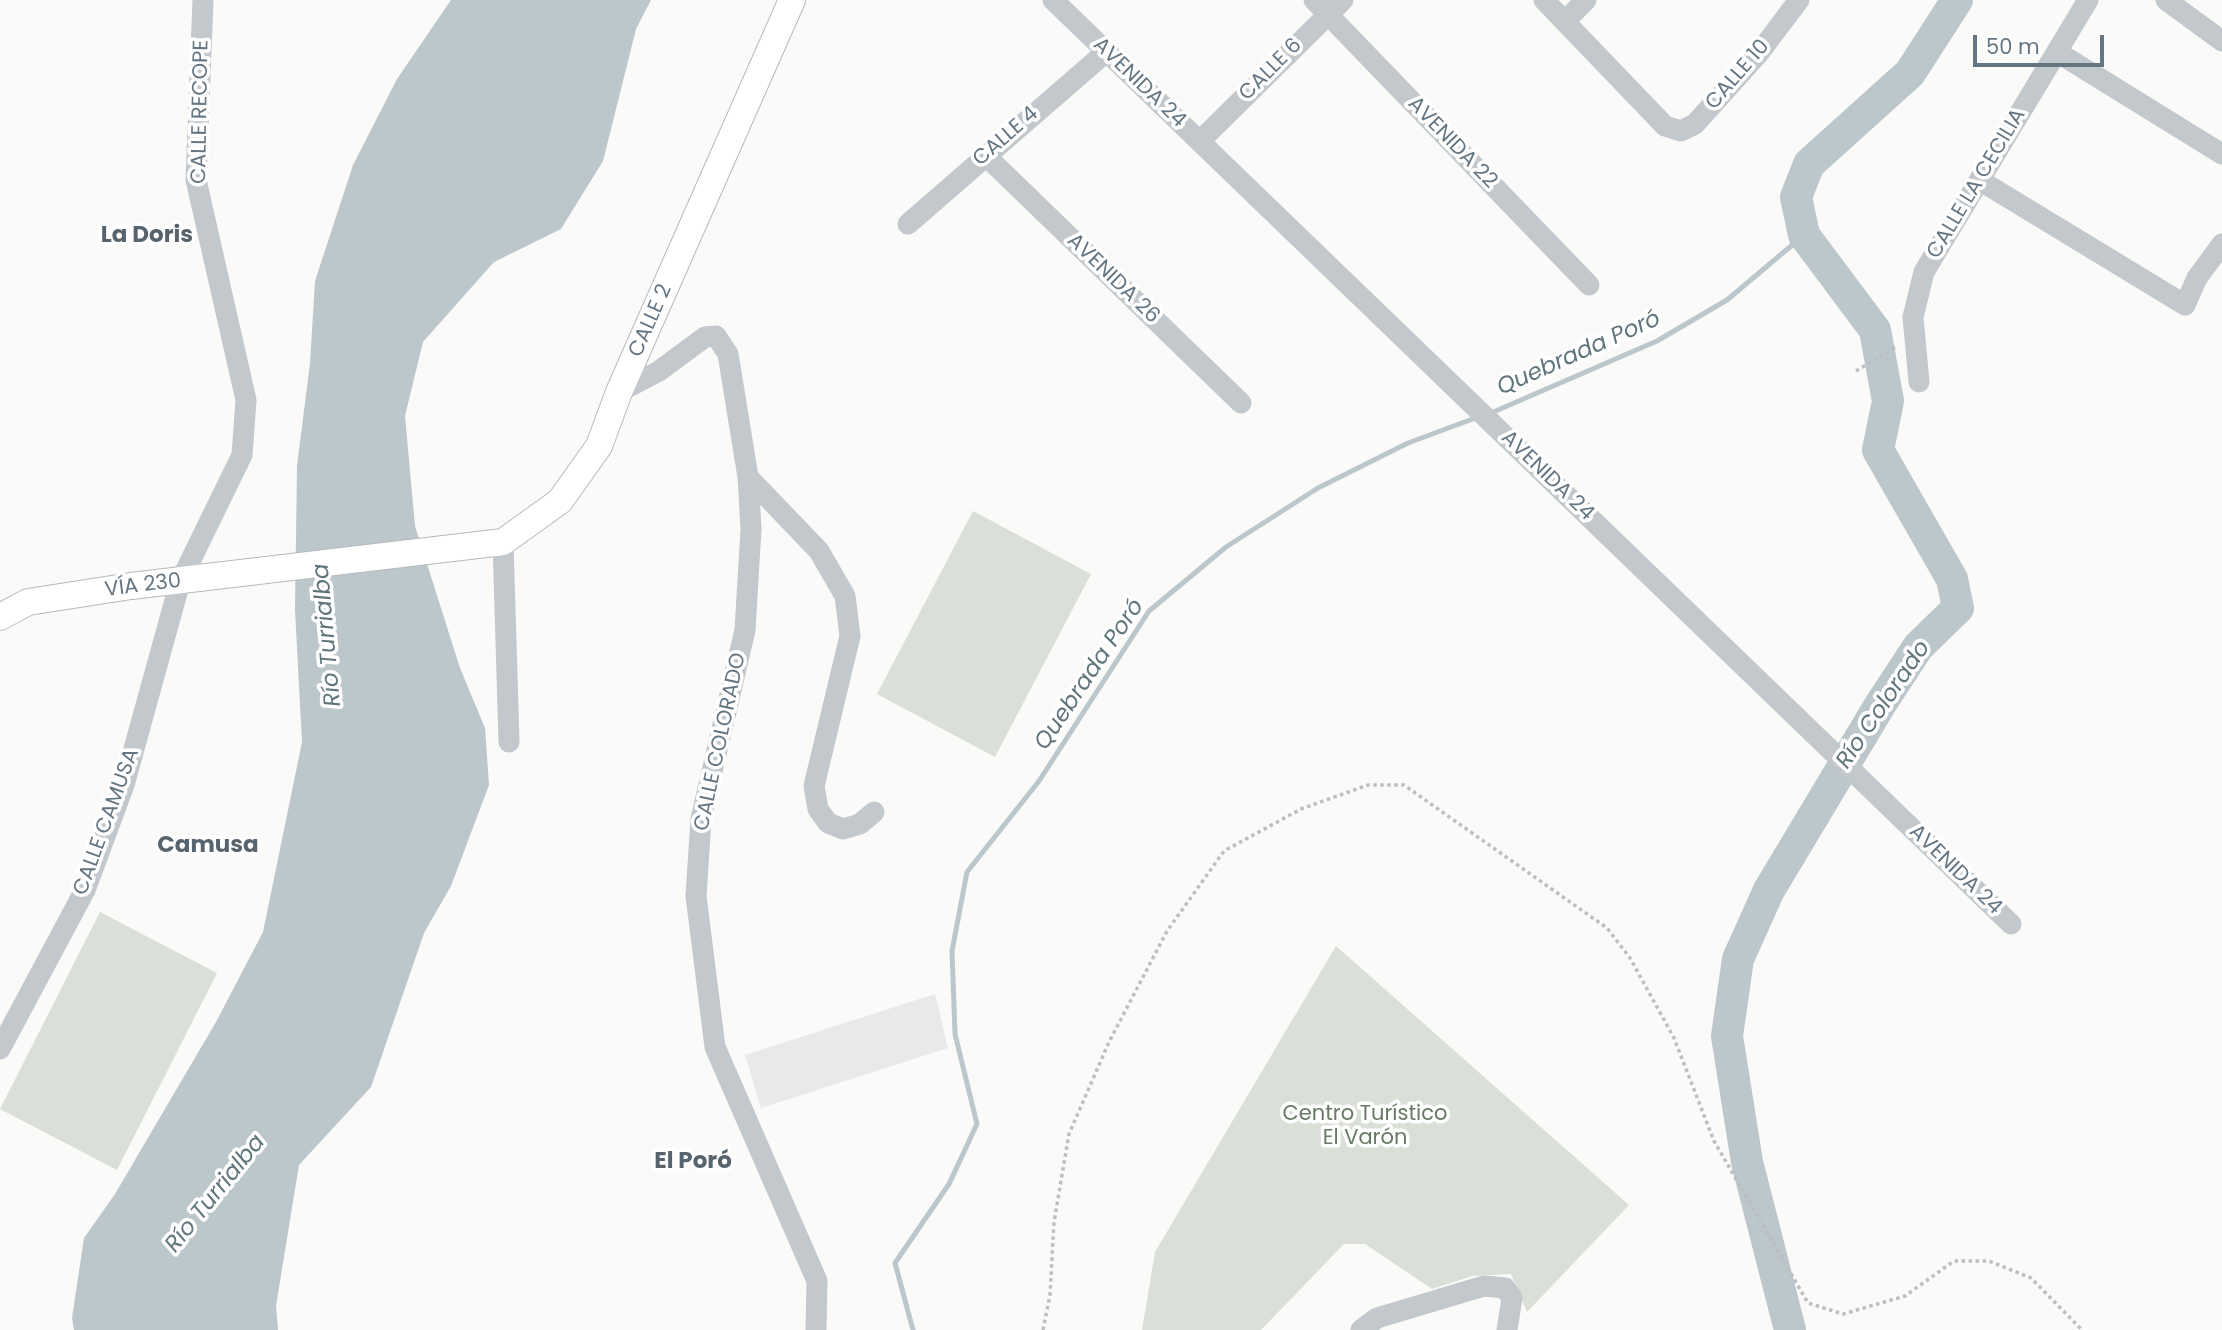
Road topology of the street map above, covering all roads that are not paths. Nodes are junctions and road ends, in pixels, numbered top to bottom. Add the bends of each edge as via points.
1 (203, 0) edge
2 (792, 0) edge
3 (1053, 0) edge
4 (1544, 0) edge
5 (1586, 0) edge
6 (1799, 0) edge
7 (2088, 0) edge
8 (2166, 0) edge
9 (1328, 4) edge
10 (1565, 21) junction
11 (2222, 41) edge
12 (1107, 52) junction
13 (2057, 52) junction
14 (1200, 141) junction
15 (2222, 154) edge
16 (985, 155) junction
17 (1981, 181) junction
18 (908, 224) dead end
19 (2222, 244) edge
20 (1590, 285) dead end
21 (1919, 382) dead end
22 (619, 392) junction
23 (1241, 403) dead end
24 (748, 477) junction
25 (503, 542) junction
26 (427, 551) joint
27 (180, 582) junction
28 (0, 617) edge
29 (509, 741) dead end
30 (874, 812) dead end
31 (2011, 924) dead end
32 (0, 1048) edge
33 (816, 1330) edge
34 (1361, 1330) edge
35 (1507, 1330) edge

1 - 27 street, CALLE RECOPE via 196,180 246,400 242,455
2 - 22 main road, CALLE 2
3 - 12 street, AVENIDA 24
4 - 10 street
5 - 10 street
6 - 10 street, CALLE 10 via 1759,53 1695,124 1681,131 1665,126
7 - 13 street, CALLE LA CECILIA
8 - 11 street
9 - 14 street, CALLE 6
9 - 20 street, AVENIDA 22
12 - 14 street, AVENIDA 24
12 - 16 street, CALLE 4
13 - 15 street
13 - 17 street, CALLE LA CECILIA
14 - 31 street, AVENIDA 24
16 - 18 street, CALLE 4
16 - 23 street, AVENIDA 26
17 - 19 street via 2185,305 2197,278
17 - 21 street, CALLE LA CECILIA via 1924,272 1913,317
22 - 24 street, CALLE COLORADO via 659,371 705,337 716,336 729,355
22 - 25 main road, CALLE 2 via 599,446 560,500
24 - 30 street via 819,551 845,596 850,636 814,786 818,809 828,823 843,829 860,824
24 - 33 street, CALLE COLORADO via 751,529 745,630 702,819 696,896 715,1046 817,1282
25 - 26 main road, CALLE 2
25 - 29 street
26 - 27 main road, VÍA 230
27 - 28 main road, VÍA 230 via 28,602
27 - 32 street, CALLE CAMUSA via 124,785 85,890
34 - 35 street via 1377,1318 1484,1286 1505,1287 1512,1298

